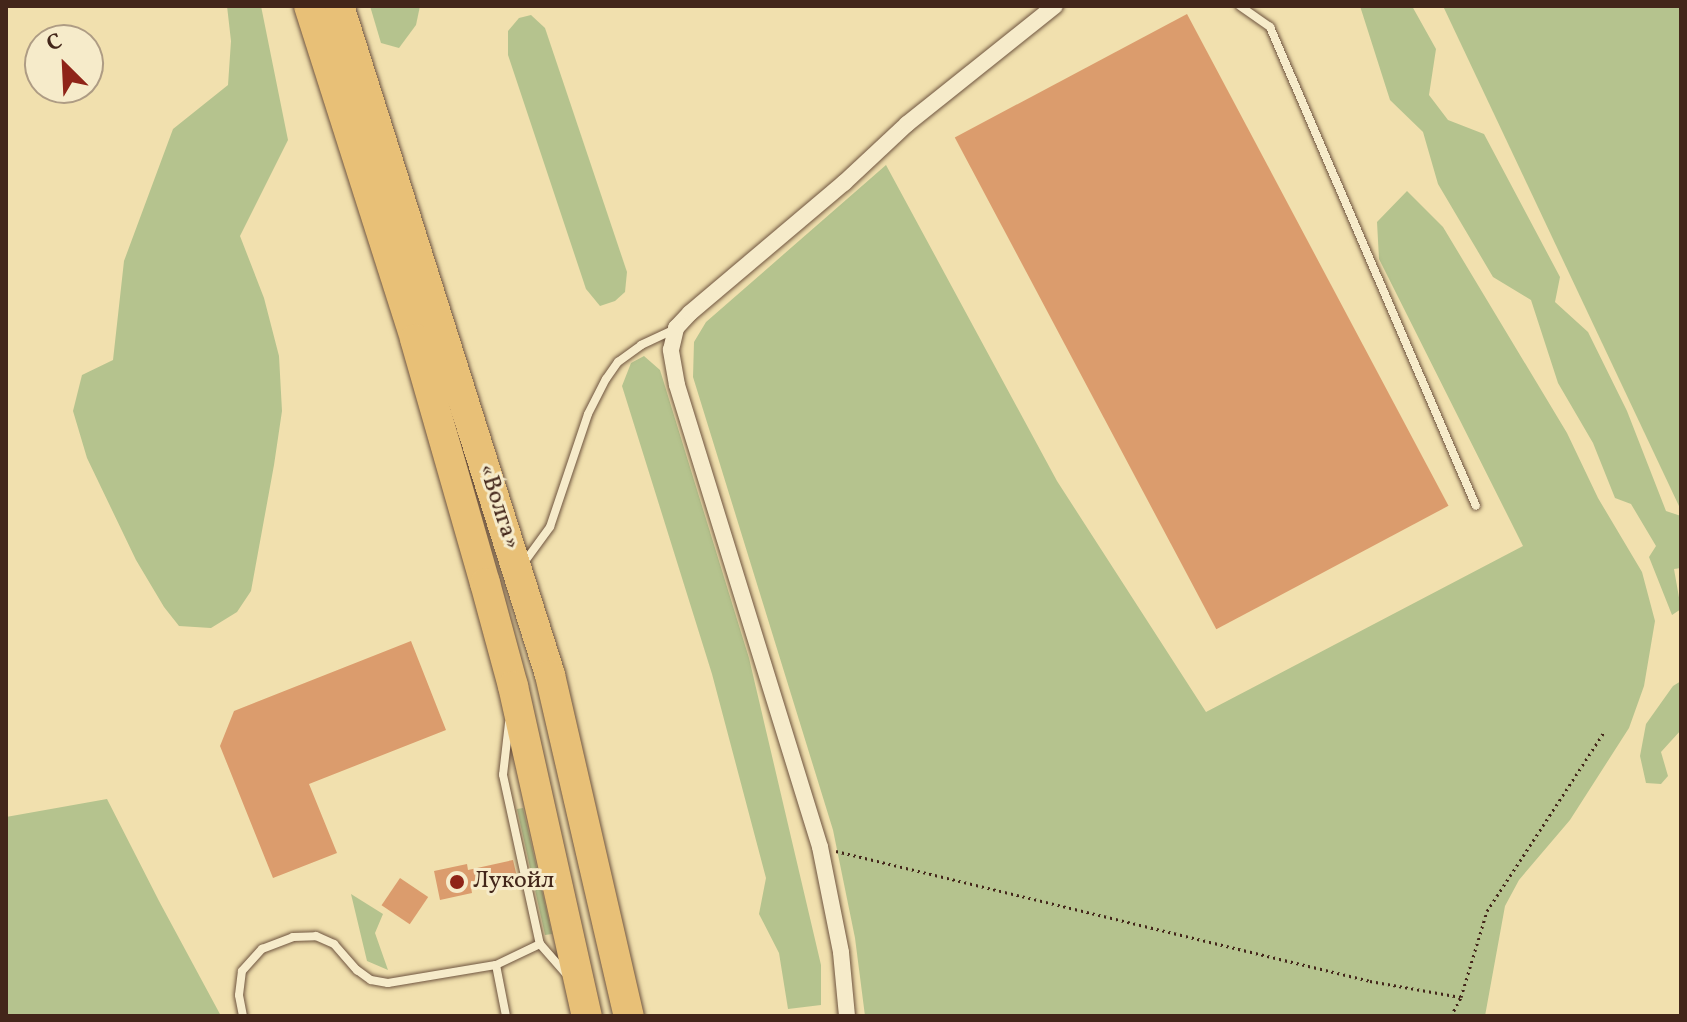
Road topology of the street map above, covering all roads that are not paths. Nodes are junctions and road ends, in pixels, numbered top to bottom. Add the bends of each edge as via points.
1 (309, 6) edge
2 (339, 6) edge
3 (1055, 6) edge
4 (1240, 6) edge
5 (676, 328) junction
6 (1476, 506) dead end
7 (518, 571) junction
8 (513, 686) junction
9 (540, 944) junction
10 (496, 965) junction
11 (585, 1005) edge
12 (243, 1016) edge
13 (506, 1016) edge
14 (629, 1016) edge
15 (847, 1016) edge

1 - 8 highway, «Волга» via 415,339
2 - 7 highway, «Волга»
3 - 5 street via 907,124
4 - 6 lane via 1270,27
5 - 7 lane via 641,345 606,379 588,414 550,527
5 - 15 street via 671,350 677,385 820,847 841,952
7 - 14 highway, «Волга» via 581,796
8 - 9 lane via 503,775
8 - 11 highway, «Волга»
9 - 10 lane
9 - 11 lane
10 - 12 lane via 388,983 357,970 334,944 316,936 293,937 262,949 242,971
10 - 13 lane

